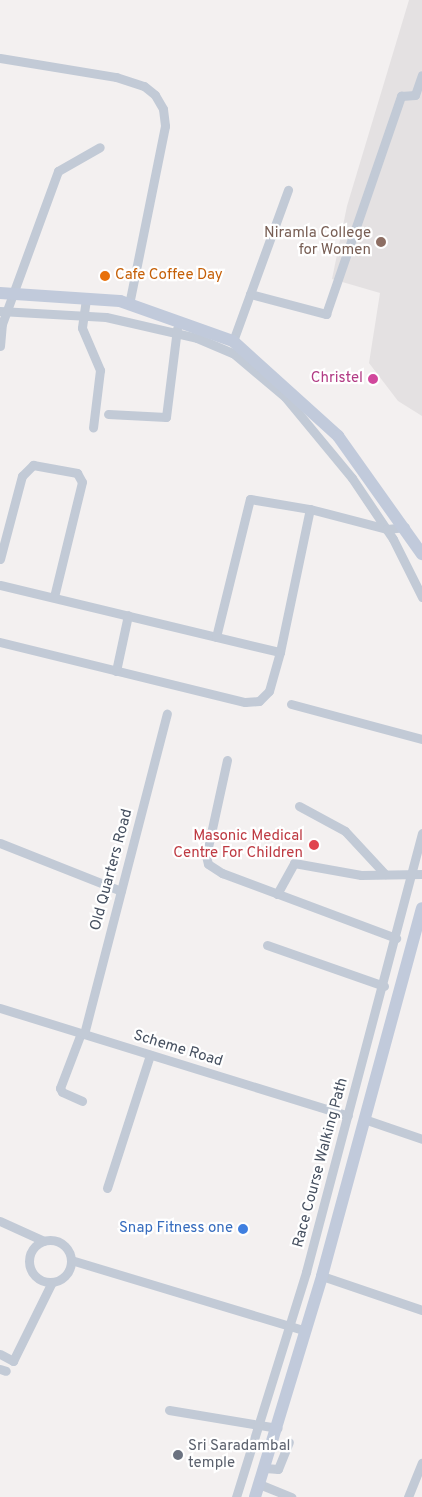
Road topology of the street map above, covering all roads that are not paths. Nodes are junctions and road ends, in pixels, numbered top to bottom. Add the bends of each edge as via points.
1 (0, 58) edge
2 (422, 75) edge
3 (100, 147) dead end
4 (288, 190) dead end
5 (0, 293) edge
6 (16, 294) junction
7 (250, 294) junction
8 (86, 299) junction
9 (129, 304) junction
10 (4, 311) edge
11 (84, 316) junction
12 (177, 328) junction
13 (233, 341) junction
14 (0, 346) edge
15 (108, 414) dead end
16 (93, 428) dead end
17 (310, 510) junction
18 (405, 527) junction
19 (387, 529) junction
20 (422, 534) edge
21 (422, 554) edge
22 (0, 559) edge
23 (0, 585) edge
24 (54, 597) junction
25 (422, 597) edge
26 (128, 615) junction
27 (216, 637) junction
28 (0, 642) edge
29 (280, 652) junction
30 (116, 671) junction
31 (291, 704) dead end
32 (167, 714) dead end
33 (422, 739) edge
34 (227, 760) dead end
35 (299, 806) dead end
36 (422, 833) edge
37 (0, 843) edge
38 (385, 874) junction
39 (412, 874) junction
40 (422, 874) edge
41 (121, 891) junction
42 (277, 894) junction
43 (422, 908) edge
44 (396, 938) junction
45 (267, 945) dead end
46 (384, 986) junction
47 (0, 1008) edge
48 (82, 1033) junction
49 (150, 1055) junction
50 (82, 1101) dead end
51 (348, 1116) junction
52 (364, 1118) junction
53 (422, 1139) edge
54 (107, 1188) dead end
55 (0, 1221) edge
56 (44, 1241) junction
57 (70, 1260) junction
58 (322, 1276) junction
59 (52, 1282) junction
60 (422, 1310) edge
61 (290, 1328) junction
62 (306, 1331) junction
63 (0, 1354) edge
64 (169, 1410) dead end
65 (260, 1425) junction
66 (278, 1428) junction
67 (289, 1442) dead end
68 (422, 1463) edge
69 (265, 1468) junction
70 (259, 1484) junction
71 (236, 1497) edge
72 (255, 1497) edge
73 (292, 1497) edge
74 (408, 1497) edge

1 - 9 street via 125,80 144,86 155,95 163,109 165,126
2 - 7 street via 415,95 401,96 326,314
3 - 6 street via 58,171
4 - 7 street
5 - 6 street
6 - 8 street
6 - 10 street
7 - 13 street
8 - 9 street
8 - 11 street
9 - 12 street
10 - 11 street
10 - 14 street
11 - 12 street
11 - 16 street via 82,328 100,370
12 - 13 street
12 - 15 street via 166,417
12 - 19 street via 233,353 285,397 352,478
13 - 18 street via 338,436
17 - 19 street
17 - 27 street via 250,499
17 - 29 street
18 - 19 street
18 - 20 street
18 - 21 street
19 - 25 street
22 - 24 street via 22,476 33,465 76,473 82,482
23 - 24 street
24 - 26 street
26 - 27 street
26 - 30 street
27 - 29 street
28 - 30 street
29 - 30 street via 269,691 259,701 245,702
31 - 33 street
32 - 41 street, Old Quarters Road
34 - 42 street via 206,856 208,864 214,870
35 - 38 street via 345,831
36 - 39 street, Race Course Walking Path
37 - 41 street
38 - 39 street
38 - 42 street via 361,875 294,863
39 - 40 street
39 - 44 street, Race Course Walking Path
41 - 48 street, Old Quarters Road
42 - 44 street
43 - 52 street
44 - 46 street, Race Course Walking Path
45 - 46 street
46 - 51 street, Race Course Walking Path
47 - 48 street, Scheme Road
48 - 49 street, Scheme Road
48 - 50 street, Old Quarters Road via 60,1090
49 - 51 street, Scheme Road
49 - 54 street
51 - 61 street, Race Course Walking Path
52 - 53 street
52 - 58 street
55 - 56 street
56 - 57 street via 62,1244
56 - 59 street via 32,1250 29,1263 35,1276
57 - 59 street via 67,1274
57 - 61 street
58 - 60 street
58 - 62 street
59 - 63 street via 13,1362
61 - 62 street
61 - 65 street, Race Course Walking Path
62 - 66 street
64 - 65 street
65 - 66 street
65 - 71 street, Race Course Walking Path
66 - 69 street
67 - 69 street via 278,1469
68 - 74 street
69 - 70 street
70 - 72 street
70 - 73 street

